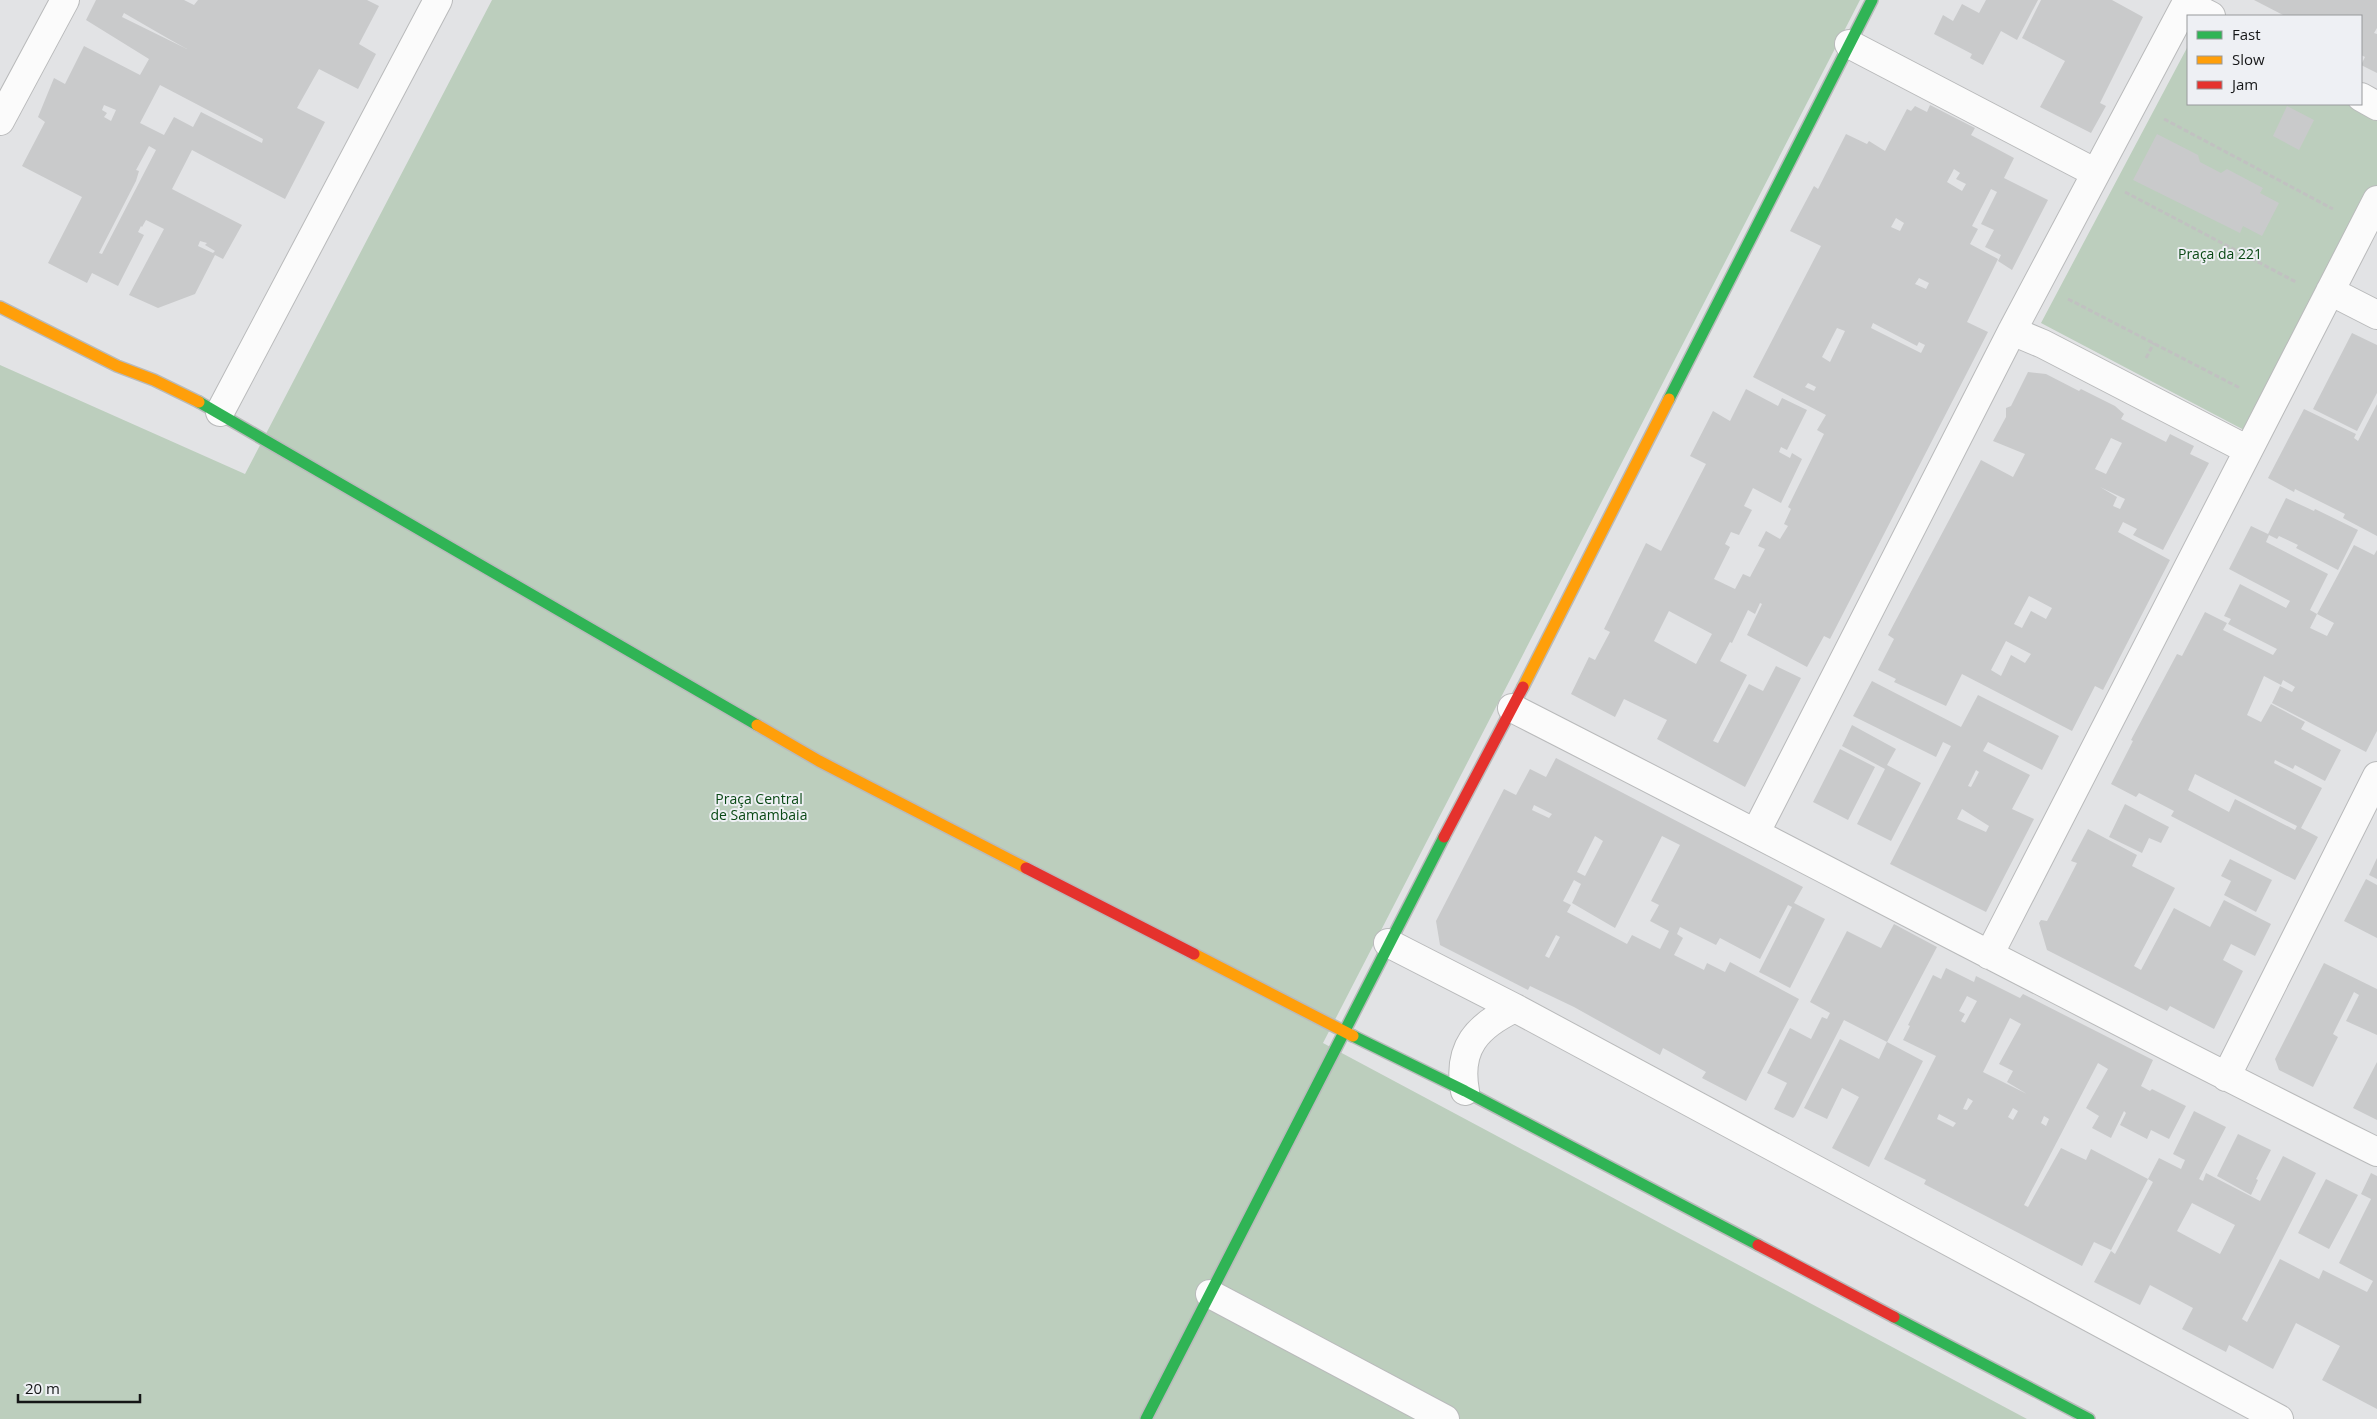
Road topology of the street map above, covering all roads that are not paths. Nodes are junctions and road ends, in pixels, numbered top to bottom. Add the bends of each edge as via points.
1 (65, 0) edge
2 (438, 0) edge
3 (1872, 0) edge
4 (2187, 1) edge
5 (2209, 15) edge
6 (1849, 44) junction
7 (2362, 98) edge
8 (2377, 106) edge
9 (0, 121) edge
10 (2094, 172) junction
11 (2377, 200) edge
12 (2330, 291) junction
13 (0, 307) edge
14 (2377, 316) edge
15 (2012, 331) junction
16 (220, 412) junction
17 (2248, 450) junction
18 (1512, 708) junction
19 (2377, 776) edge
20 (1756, 832) junction
21 (1388, 943) junction
22 (1990, 955) junction
23 (1514, 1008) junction
24 (1343, 1031) junction
25 (2226, 1077) junction
26 (1465, 1091) junction
27 (2377, 1152) edge
28 (1210, 1294) junction
29 (1146, 1419) edge
30 (1445, 1419) edge
31 (2089, 1419) edge
32 (2279, 1419) edge

1 - 9 street
2 - 16 street
3 - 6 street
4 - 5 street
4 - 10 street
6 - 10 street
6 - 18 street
7 - 8 street
10 - 15 street
11 - 12 street
12 - 14 street
12 - 17 street
13 - 16 street via 117,366
15 - 17 street
15 - 20 street
16 - 24 street via 819,761
17 - 22 street
18 - 20 street
18 - 21 street
19 - 25 street
20 - 22 street
21 - 23 street
21 - 24 street
22 - 25 street
23 - 26 street via 1491,1019 1472,1042 1462,1077
23 - 32 street
24 - 26 street
24 - 28 street
25 - 27 street
26 - 31 street
28 - 29 street
28 - 30 street

